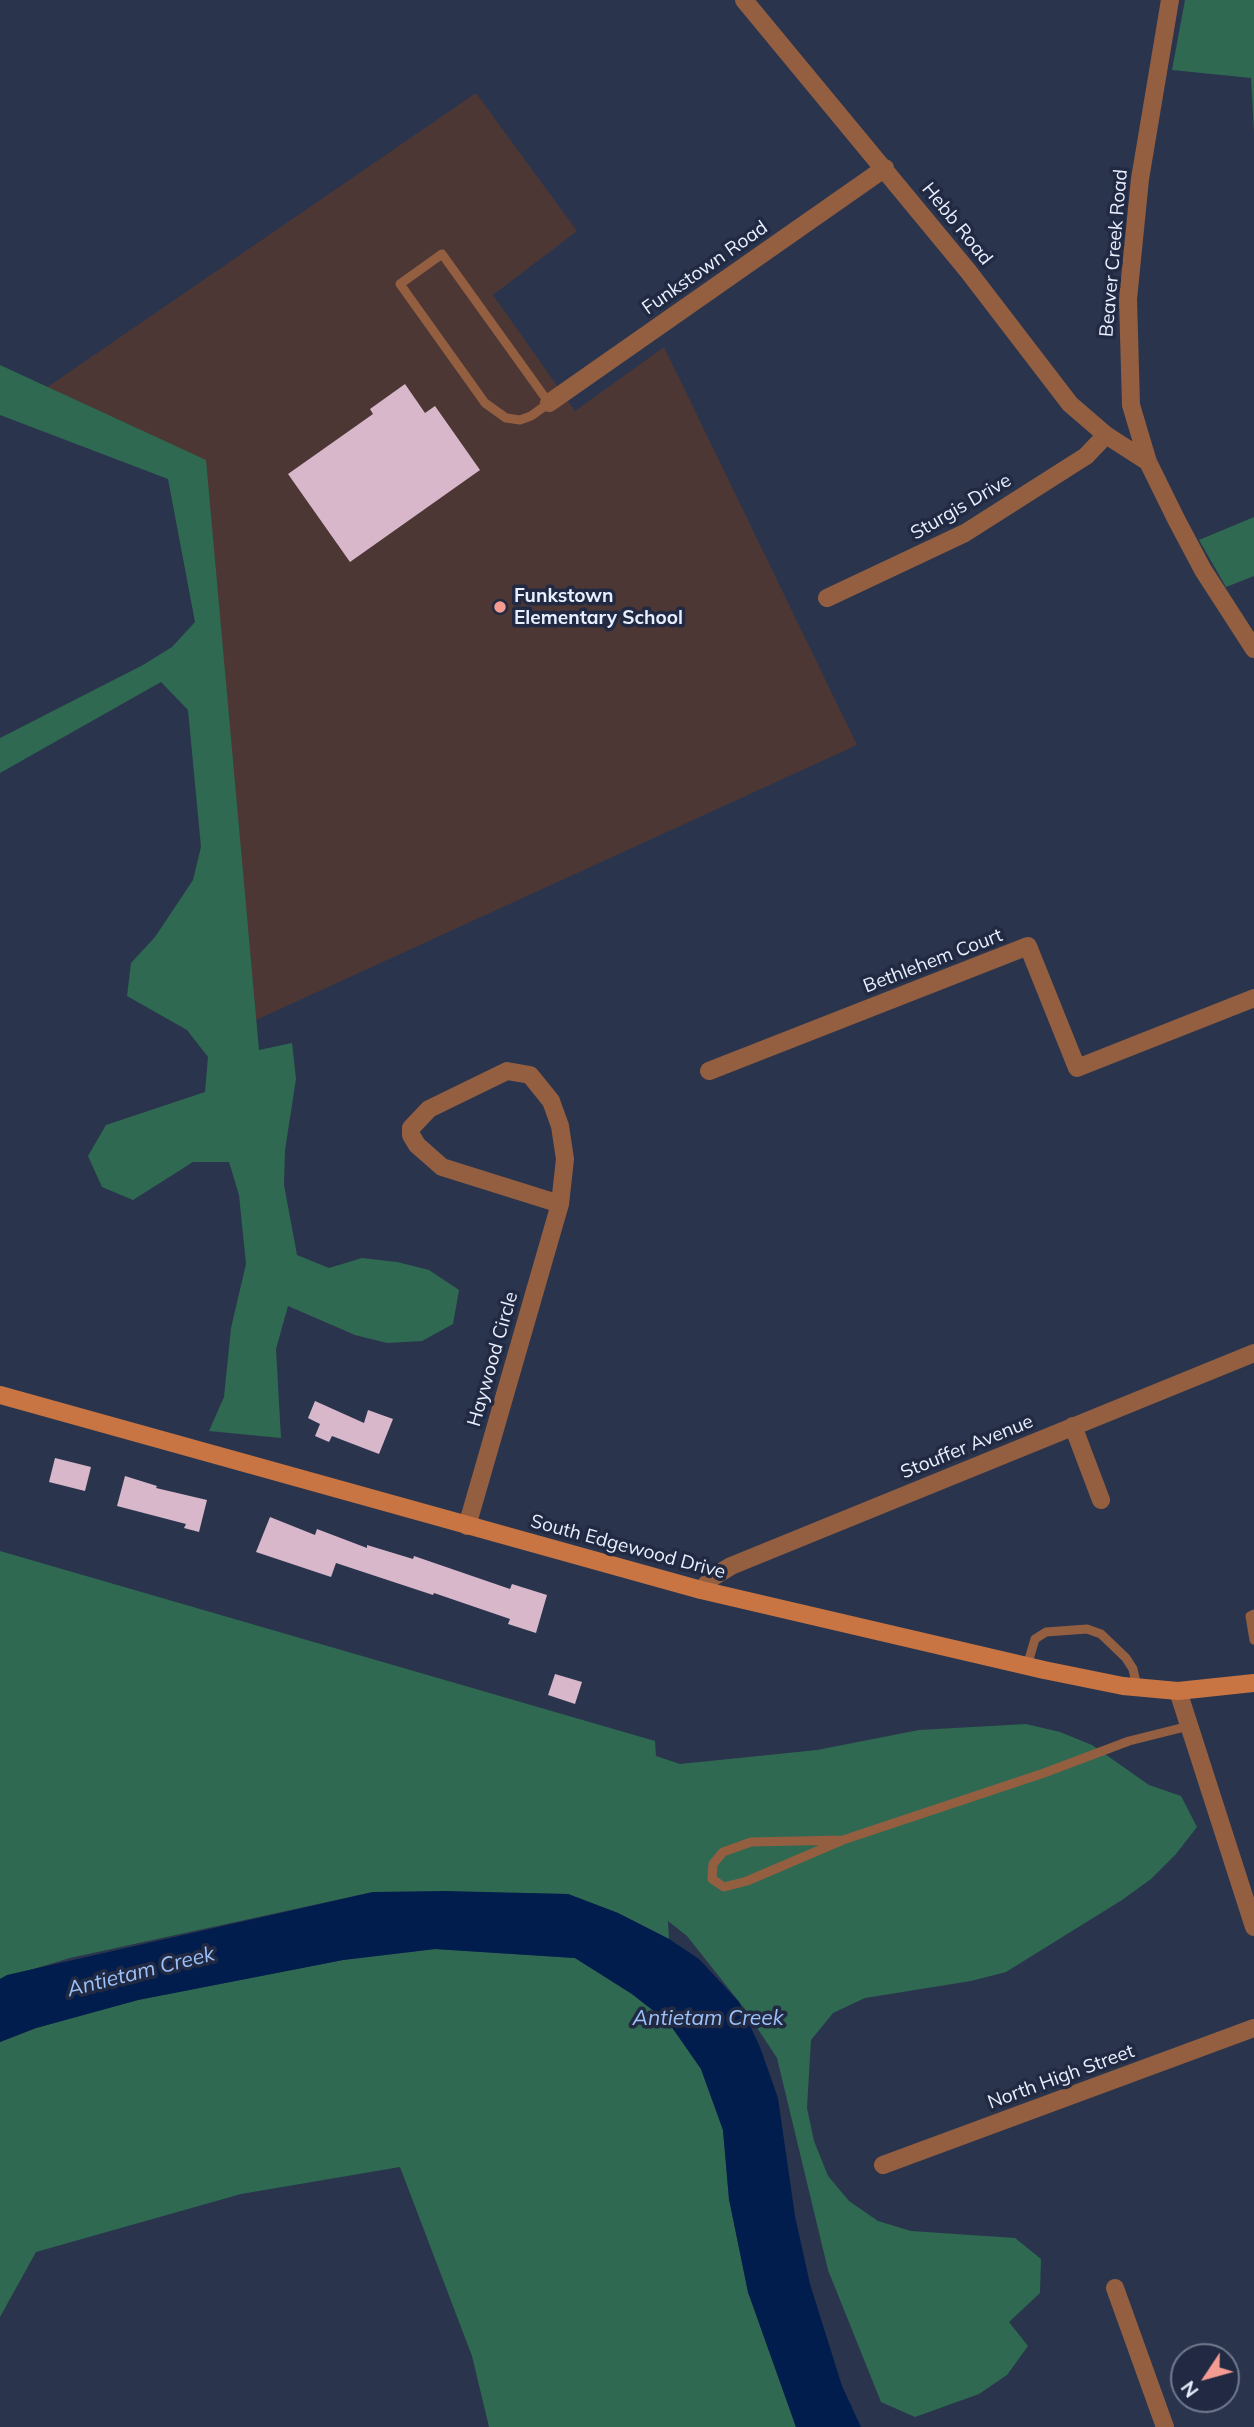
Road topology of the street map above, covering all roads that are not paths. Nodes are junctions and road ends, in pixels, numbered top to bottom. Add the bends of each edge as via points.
1 (744, 0) edge
2 (1170, 0) edge
3 (885, 168) junction
4 (549, 403) junction
5 (1106, 435) junction
6 (1148, 462) junction
7 (827, 598) dead end
8 (1254, 649) edge
9 (1254, 998) edge
10 (709, 1071) dead end
11 (560, 1204) junction
12 (1254, 1353) edge
13 (0, 1395) edge
14 (1073, 1426) junction
15 (1101, 1500) dead end
16 (467, 1526) junction
17 (701, 1590) junction
18 (1254, 1614) edge
19 (1254, 1640) edge
20 (1027, 1665) junction
21 (1254, 1683) edge
22 (1137, 1687) junction
23 (1178, 1691) junction
24 (1189, 1726) junction
25 (843, 1840) junction
26 (1254, 1927) edge
27 (1254, 2028) edge
28 (883, 2165) dead end
29 (1115, 2288) dead end
30 (1165, 2427) edge

1 - 3 street, Hebb Road
2 - 6 street, Beaver Creek Road via 1140,179 1128,299 1131,405
3 - 4 street, Funkstown Road
3 - 5 street, Hebb Road via 1046,376
4 - 4 lane via 442,254 400,284 494,413 520,420
5 - 6 street, Hebb Road
5 - 7 street, Sturgis Drive via 1086,456 965,533
6 - 8 street, Beaver Creek Road via 1203,570
9 - 10 street, Bethlehem Court via 1076,1068 1028,946
11 - 11 street, Haywood Circle via 442,1167 417,1145 411,1128 429,1109 507,1071 530,1075 551,1101 560,1126 565,1159
11 - 16 street, Haywood Circle
12 - 14 street, Stouffer Avenue
13 - 16 main road, South Edgewood Drive
14 - 15 street
14 - 17 street, Stouffer Avenue via 731,1566
16 - 17 main road, South Edgewood Drive
17 - 20 main road, South Edgewood Drive
18 - 19 lane via 1250,1616
20 - 22 main road, South Edgewood Drive
20 - 22 lane via 1035,1639 1046,1632 1087,1629 1101,1634 1126,1658
21 - 23 main road, South Edgewood Drive
22 - 23 main road, South Edgewood Drive
23 - 24 street
24 - 25 lane via 1129,1741
24 - 26 street
25 - 25 lane via 751,1842 723,1852 712,1864 712,1879 724,1887 747,1881
27 - 28 street, North High Street
29 - 30 street

